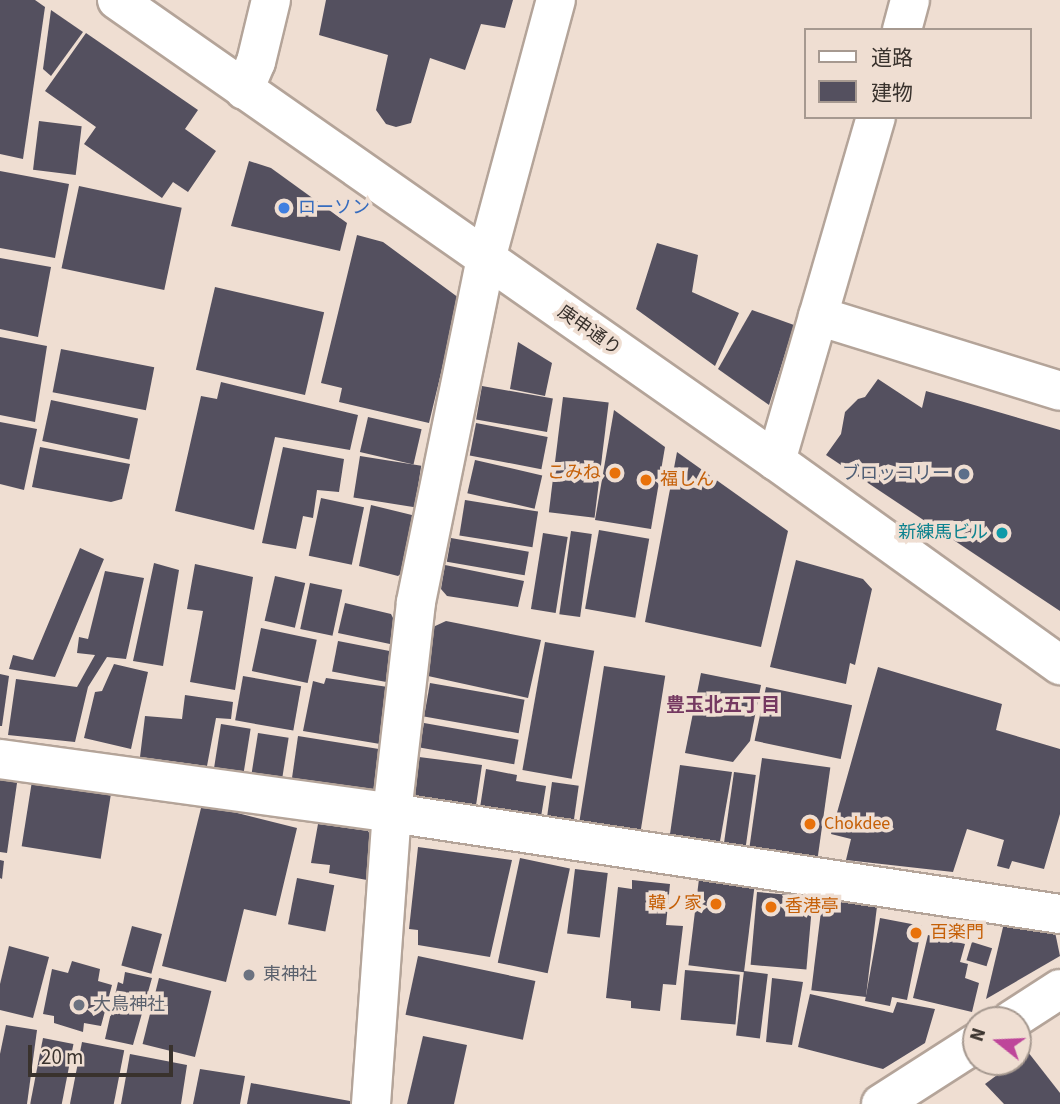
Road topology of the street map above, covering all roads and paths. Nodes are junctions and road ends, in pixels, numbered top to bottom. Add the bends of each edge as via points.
1 (117, 0) edge
2 (271, 0) edge
3 (556, 0) edge
4 (911, 0) edge
5 (903, 28) edge
6 (244, 90) junction
7 (875, 119) edge
8 (486, 259) junction
9 (818, 316) junction
10 (1060, 391) edge
11 (776, 461) junction
12 (1060, 665) edge
13 (0, 759) edge
14 (392, 813) junction
15 (1060, 914) edge
16 (1060, 989) edge
17 (1032, 1007) edge
18 (962, 1052) edge
19 (371, 1104) edge
20 (881, 1104) edge

1 - 6 street, 庚申通り
2 - 6 street
3 - 8 street
4 - 5 street
6 - 8 street, 庚申通り
7 - 9 street
8 - 11 street, 庚申通り
8 - 14 street via 416,602
9 - 10 street
9 - 11 street
11 - 12 street, 庚申通り
13 - 14 street
14 - 15 street
14 - 19 street
16 - 17 street
18 - 20 street

